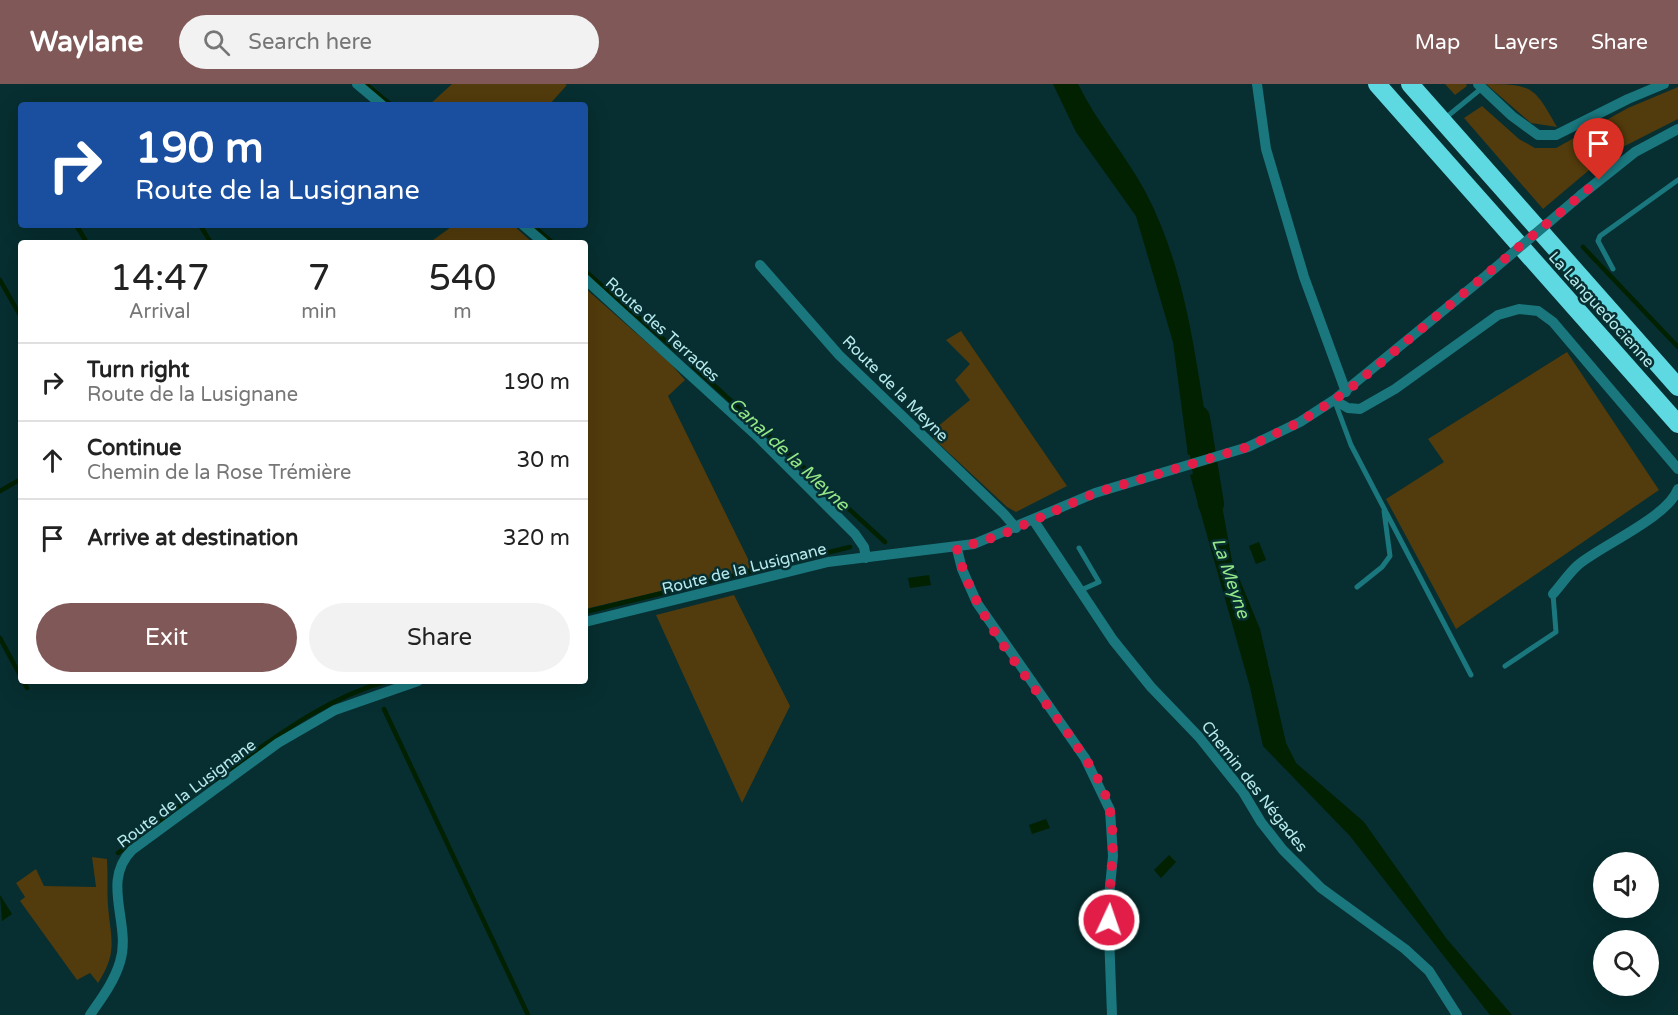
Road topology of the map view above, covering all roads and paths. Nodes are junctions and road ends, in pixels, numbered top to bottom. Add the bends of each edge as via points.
1 (357, 84) edge
2 (1257, 84) edge
3 (1377, 84) edge
4 (1410, 84) edge
5 (1664, 84) edge
6 (1480, 86) edge
7 (378, 102) edge
8 (1442, 121) junction
9 (1678, 129) edge
10 (1678, 180) edge
11 (526, 228) edge
12 (540, 240) edge
13 (760, 265) dead end
14 (1613, 269) dead end
15 (588, 282) edge
16 (1678, 387) edge
17 (1346, 392) junction
18 (1334, 400) junction
19 (1678, 424) edge
20 (1678, 469) edge
21 (1678, 489) edge
22 (1384, 510) junction
23 (1034, 521) junction
24 (1016, 528) junction
25 (1079, 548) dead end
26 (957, 549) junction
27 (866, 558) junction
28 (1357, 587) dead end
29 (1079, 591) junction
30 (1553, 594) joint
31 (588, 621) edge
32 (1505, 666) dead end
33 (1471, 675) dead end
34 (409, 684) edge
35 (90, 1015) edge
36 (1112, 1015) edge
37 (1457, 1015) edge

1 - 7 street
2 - 17 street via 1266,149 1304,277
3 - 19 highway, La Languedocienne
4 - 8 highway, La Languedocienne
5 - 6 street via 1556,135 1538,135
6 - 8 lane
8 - 16 highway, La Languedocienne
9 - 17 street, Route de la Lusignane, bridge via 1635,152
10 - 14 lane via 1600,236 1600,250
11 - 12 street
13 - 24 street, Route de la Meyne via 839,354
15 - 27 street, Route des Terrades via 756,435 855,534
17 - 18 street, Route de la Lusignane
18 - 20 street via 1360,409 1395,389 1498,315 1519,309 1538,311 1553,322
18 - 22 lane via 1351,445
18 - 23 street, Route de la Lusignane via 1275,435 1217,458 1095,493
21 - 30 street via 1659,511 1578,566
22 - 28 lane via 1390,556
22 - 33 lane
23 - 24 street, Route de la Lusignane
23 - 29 street, Chemin des Négades
24 - 26 street, Route de la Lusignane
25 - 29 lane via 1099,582
26 - 27 street, Route de la Lusignane
26 - 36 street via 977,603 1085,758 1110,810
27 - 31 street, Route de la Lusignane via 777,572
29 - 37 street, Chemin des Négades via 1151,687 1199,737 1243,792 1283,850 1321,888 1429,971
30 - 32 lane via 1556,632
34 - 35 street, Route de la Lusignane via 335,710 278,743 132,850 117,873 123,935 121,962

